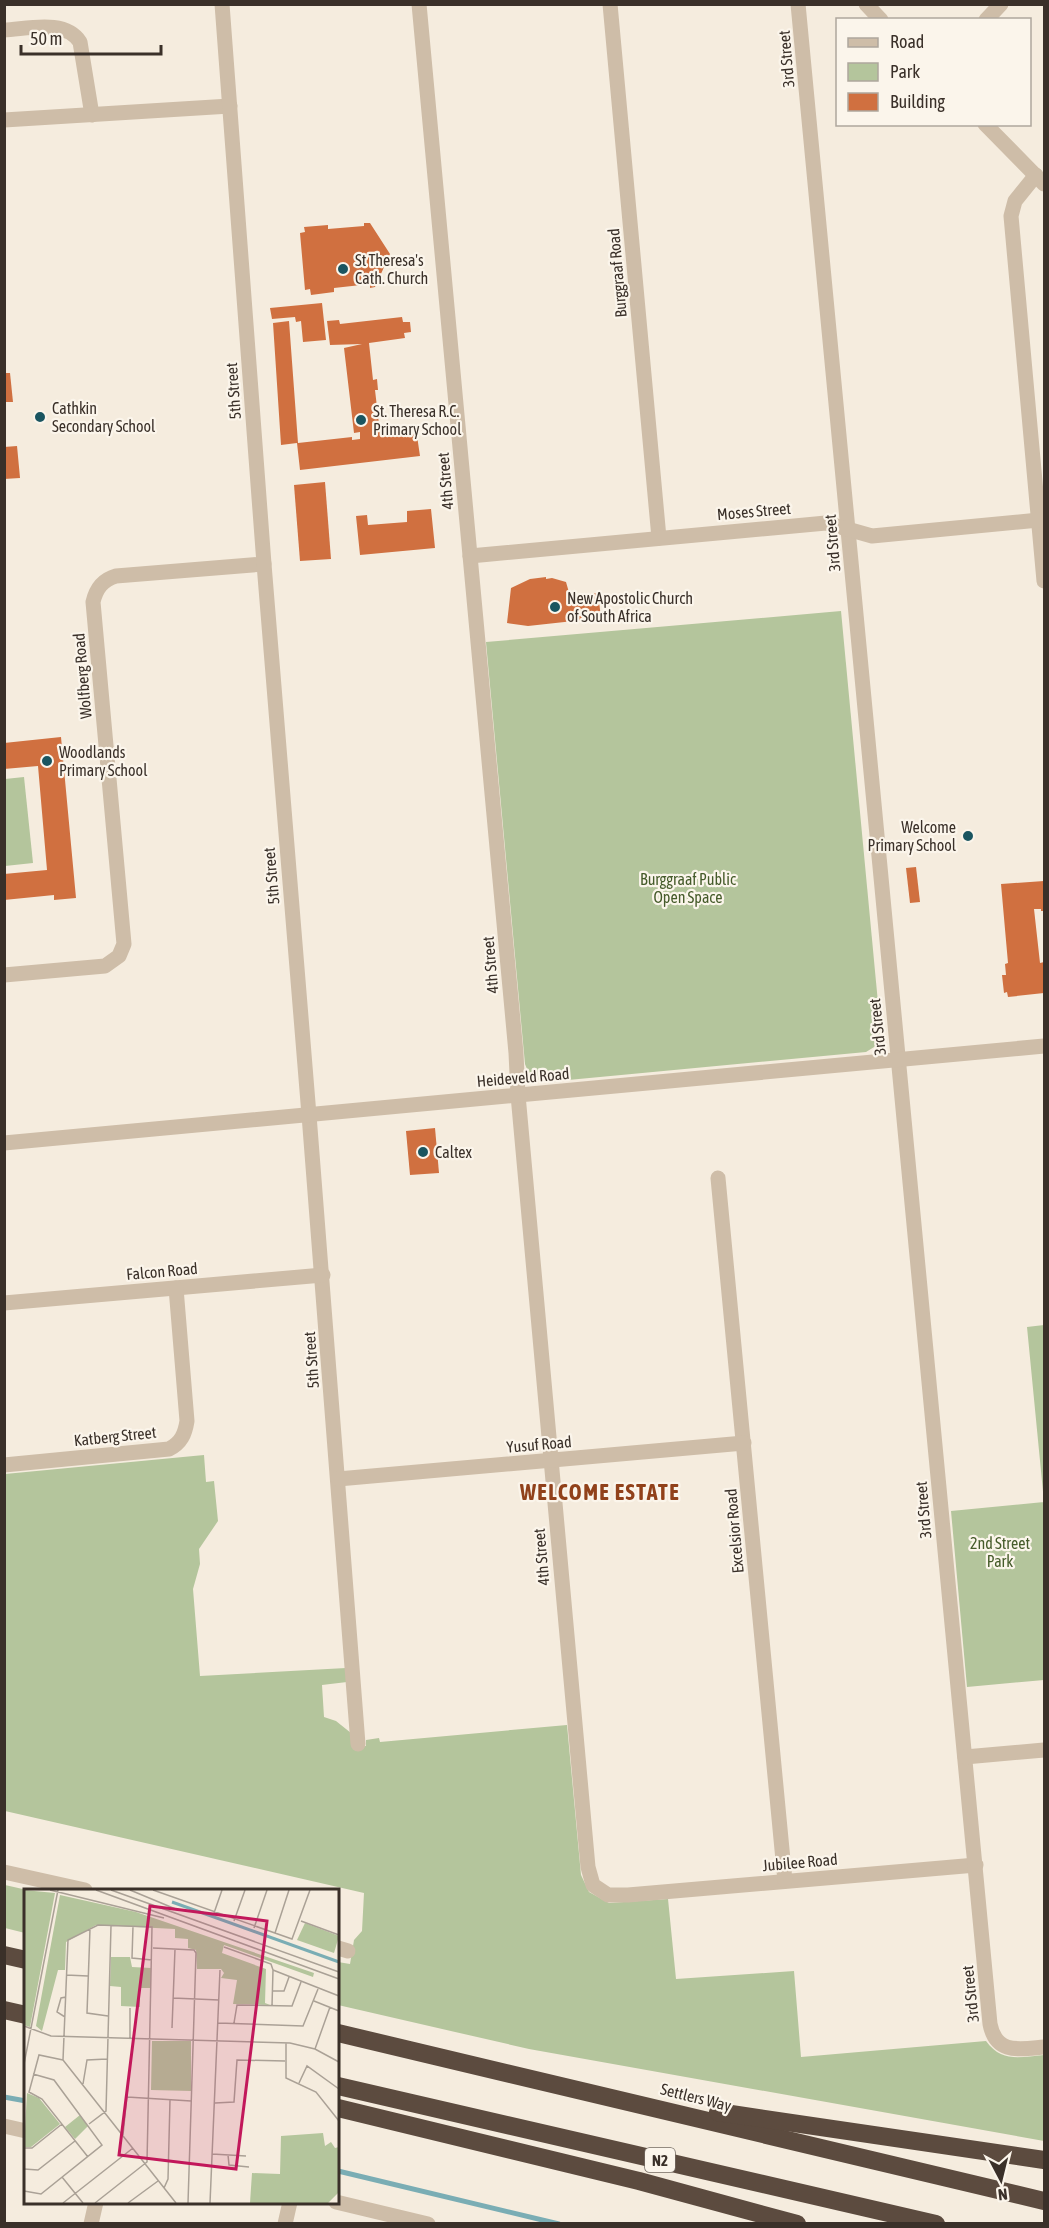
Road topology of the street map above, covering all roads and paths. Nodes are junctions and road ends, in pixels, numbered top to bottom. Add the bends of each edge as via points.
1 (222, 4) edge
2 (419, 4) edge
3 (609, 4) edge
4 (798, 4) edge
5 (866, 4) edge
6 (1001, 4) edge
7 (878, 18) edge
8 (988, 18) edge
9 (4, 30) edge
10 (230, 106) junction
11 (92, 115) junction
12 (4, 120) edge
13 (987, 126) edge
14 (1040, 180) edge
15 (1039, 520) junction
16 (849, 530) junction
17 (659, 538) junction
18 (470, 556) junction
19 (264, 564) junction
20 (1044, 582) edge
21 (4, 975) edge
22 (1044, 1046) edge
23 (899, 1060) junction
24 (518, 1095) junction
25 (309, 1115) junction
26 (4, 1143) edge
27 (718, 1178) dead end
28 (323, 1275) junction
29 (176, 1288) junction
30 (4, 1303) edge
31 (744, 1443) junction
32 (550, 1461) junction
33 (4, 1465) edge
34 (338, 1479) junction
35 (358, 1744) dead end
36 (1044, 1750) edge
37 (965, 1757) junction
38 (976, 1865) junction
39 (4, 1872) edge
40 (784, 1881) junction
41 (80, 1889) edge
42 (628, 1894) joint
43 (4, 1955) edge
44 (24, 1960) edge
45 (4, 2010) edge
46 (24, 2015) edge
47 (339, 2033) edge
48 (1044, 2047) edge
49 (339, 2086) edge
50 (604, 2095) junction
51 (339, 2108) edge
52 (4, 2126) edge
53 (24, 2131) edge
54 (1044, 2160) edge
55 (1044, 2201) edge
56 (339, 2203) edge
57 (96, 2204) edge
58 (290, 2204) edge
59 (91, 2223) edge
60 (285, 2223) edge
61 (428, 2223) edge
62 (797, 2223) edge
63 (936, 2223) edge

1 - 10 street, 5th Street
2 - 18 street, 4th Street
3 - 17 street, Burggraaf Road
4 - 16 street, 3rd Street
5 - 7 street
6 - 8 street
9 - 11 street via 57,28 75,35 80,42
10 - 11 street
10 - 19 street, 5th Street
11 - 12 street
13 - 14 street
14 - 15 street via 1016,201 1011,216
15 - 16 street, Moses Street via 872,536
15 - 20 street
16 - 17 street, Moses Street via 826,523
16 - 23 street, 3rd Street
17 - 18 street, Moses Street
18 - 24 street, 4th Street
19 - 21 street, Wolfberg Road via 116,576 99,587 93,602 124,944 118,956 105,966
19 - 25 street, 5th Street
22 - 23 street, Heideveld Road
23 - 24 street, Heideveld Road
23 - 37 street, 3rd Street
24 - 25 street, Heideveld Road
24 - 32 street, 4th Street
25 - 26 street, Heideveld Road
25 - 28 street, 5th Street
27 - 31 street, Excelsior Road
28 - 29 street, Falcon Road
28 - 34 street, 5th Street
29 - 30 street, Falcon Road
29 - 33 street, Katberg Street via 187,1421 176,1446
31 - 32 street, Yusuf Road
31 - 40 street, Excelsior Road
32 - 34 street, Yusuf Road
32 - 42 street, 4th Street via 588,1867 593,1885 600,1891 608,1895
34 - 35 street, 5th Street
36 - 37 street
37 - 38 street, 3rd Street
38 - 40 street, Jubilee Road
38 - 48 street, 3rd Street via 990,2024 1000,2043 1013,2049
39 - 41 street
40 - 42 street, Jubilee Road
43 - 44 highway
45 - 46 highway
47 - 50 highway, Settlers Way
49 - 63 highway, N2
50 - 54 highway
50 - 55 highway, Settlers Way
51 - 62 highway
52 - 53 street
56 - 61 street
57 - 59 street
58 - 60 street

